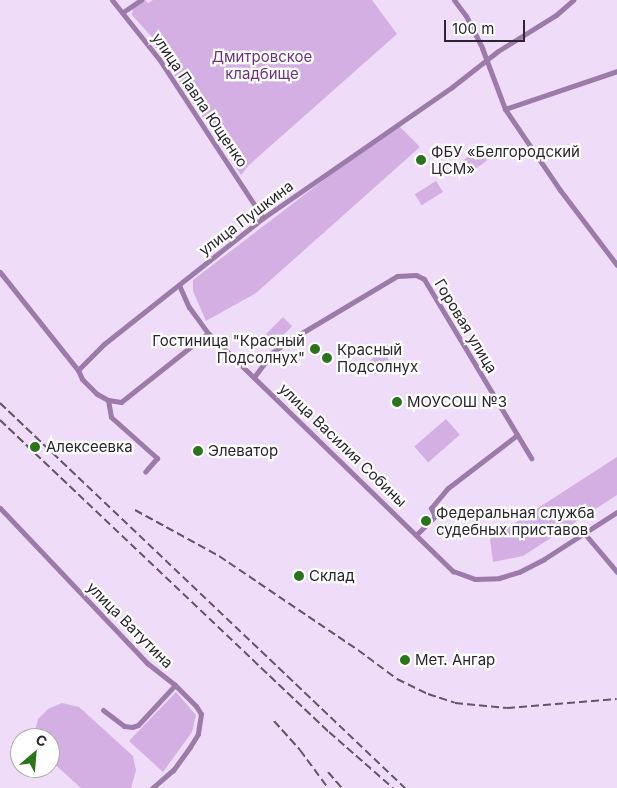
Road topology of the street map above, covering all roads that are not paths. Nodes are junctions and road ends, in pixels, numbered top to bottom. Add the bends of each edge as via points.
1 (112, 0) edge
2 (142, 0) edge
3 (454, 0) edge
4 (573, 0) edge
5 (123, 12) junction
6 (486, 62) junction
7 (617, 71) edge
8 (505, 109) junction
9 (263, 218) junction
10 (617, 265) edge
11 (0, 272) edge
12 (179, 285) junction
13 (208, 333) junction
14 (78, 370) junction
15 (254, 377) junction
16 (108, 400) junction
17 (517, 435) junction
18 (531, 458) dead end
19 (144, 472) dead end
20 (0, 508) edge
21 (617, 512) edge
22 (584, 533) junction
23 (416, 535) junction
24 (617, 572) edge
25 (175, 685) junction
26 (103, 710) dead end
27 (152, 788) edge

1 - 5 street, улица Павла Ющенко
2 - 5 street
3 - 6 street via 475,33
4 - 6 street, улица Пушкина
5 - 9 street, улица Павла Ющенко via 159,59
6 - 8 street
6 - 9 street, улица Пушкина
7 - 8 street
8 - 10 street via 560,190
9 - 12 street, улица Пушкина
11 - 14 street
12 - 13 street, улица Василия Собины via 189,307
12 - 14 street, улица Пушкина via 104,344
13 - 15 street, улица Василия Собины
13 - 16 street via 121,402
14 - 16 street via 93,391
15 - 17 street, Горовая улица via 273,352 290,340 397,276 416,275 424,279
15 - 23 street, улица Василия Собины
16 - 19 street via 111,417 157,458
17 - 18 street, Горовая улица
17 - 23 street via 448,488 431,508 435,516
20 - 25 street, улица Ватутина via 147,663
21 - 22 street, улица Василия Собины
22 - 23 street, улица Василия Собины via 519,572 499,578 474,579 453,571
22 - 24 street
25 - 26 street via 132,728 124,726
25 - 27 street, улица Ватутина via 200,714 198,734 173,770

